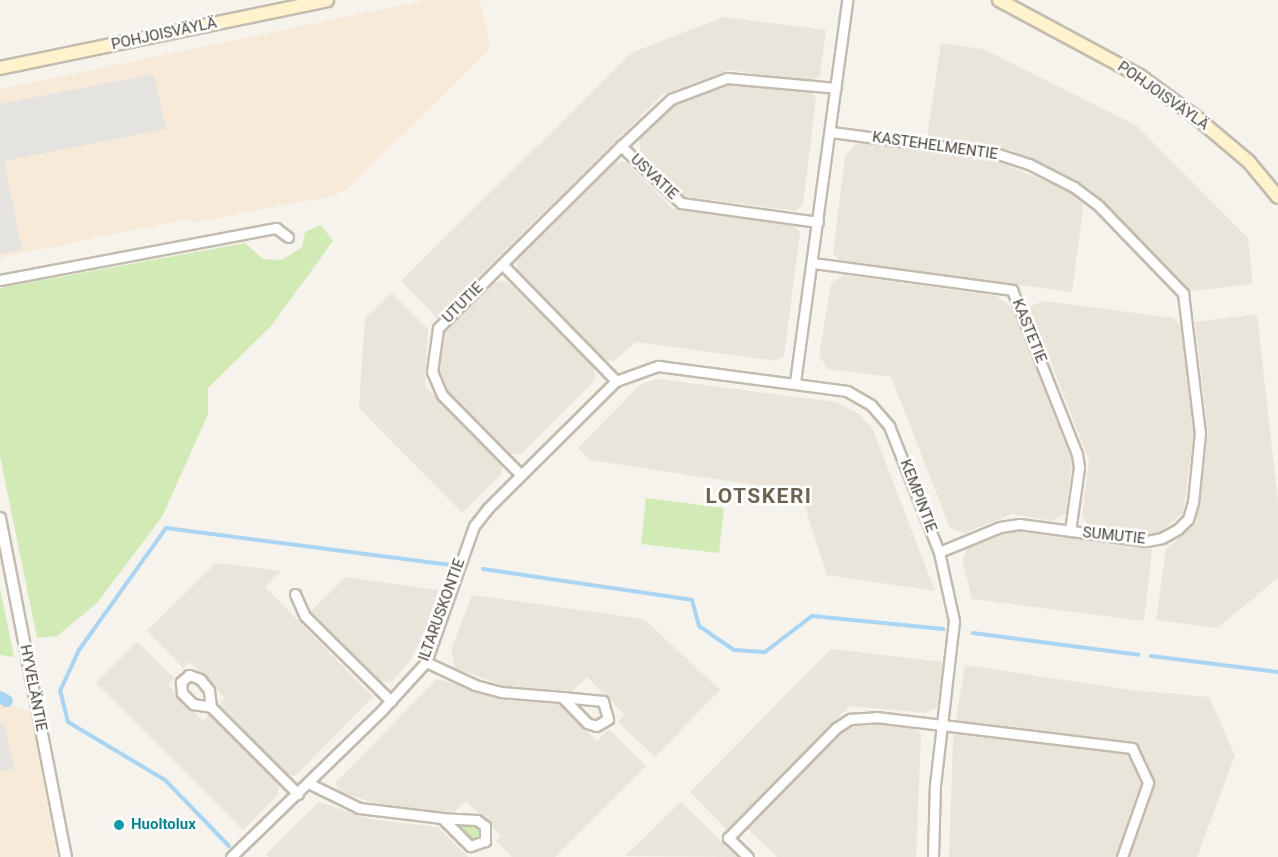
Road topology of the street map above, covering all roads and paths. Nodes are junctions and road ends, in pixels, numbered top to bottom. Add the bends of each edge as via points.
1 (327, 0) edge
2 (847, 0) edge
3 (999, 0) edge
4 (0, 68) edge
5 (836, 88) junction
6 (831, 132) junction
7 (621, 146) junction
8 (1278, 197) edge
9 (818, 222) junction
10 (288, 237) dead end
11 (813, 263) junction
12 (502, 264) junction
13 (0, 280) edge
14 (1187, 314) joint
15 (616, 381) junction
16 (795, 382) junction
17 (521, 475) junction
18 (0, 518) edge
19 (1070, 531) junction
20 (939, 552) junction
21 (295, 594) dead end
22 (426, 662) junction
23 (562, 697) junction
24 (391, 701) junction
25 (211, 707) dead end
26 (940, 724) junction
27 (308, 783) junction
28 (298, 794) junction
29 (442, 818) junction
30 (66, 857) edge
31 (231, 857) edge
32 (748, 857) edge
33 (933, 857) edge
34 (1122, 857) edge

1 - 4 main road, POHJOISVÄYLÄ
2 - 5 street
3 - 8 main road, POHJOISVÄYLÄ via 1140,76 1249,162
5 - 6 street
5 - 7 street, USVATIE via 727,78 671,99
6 - 9 street
6 - 14 street, KASTEHELMENTIE via 998,154 1029,164 1074,187 1099,206 1183,293
7 - 9 street, USVATIE via 681,202
7 - 12 street, UTUTIE
9 - 11 street
10 - 13 street via 276,228
11 - 16 street
11 - 19 street, KASTETIE via 1012,290 1077,454 1079,467
12 - 15 street
12 - 17 street, UTUTIE via 438,328 432,372 442,395
14 - 19 street, SUMUTIE via 1200,433 1188,519 1162,538 1146,541
15 - 16 street, KEMPINTIE via 658,366
15 - 17 street, ILTARUSKONTIE
16 - 20 street, KEMPINTIE via 847,391 881,415 895,438
17 - 22 street, ILTARUSKONTIE via 474,526
18 - 30 street, HYVELÄNTIE
19 - 20 street, SUMUTIE via 1019,524 1000,527
20 - 26 street, KEMPINTIE via 954,621
21 - 24 street via 305,616
22 - 23 street via 495,690
22 - 24 street, ILTARUSKONTIE
23 - 23 street via 587,723 596,726 608,719 603,702
24 - 27 street, ILTARUSKONTIE
25 - 28 street
26 - 32 street via 850,718 728,838
26 - 33 street, KEMPINTIE
26 - 34 street via 1132,748 1148,783
27 - 28 street, ILTARUSKONTIE
27 - 29 street via 360,808
28 - 31 street, ILTARUSKONTIE
29 - 29 street via 470,846 485,841 485,826 477,820

